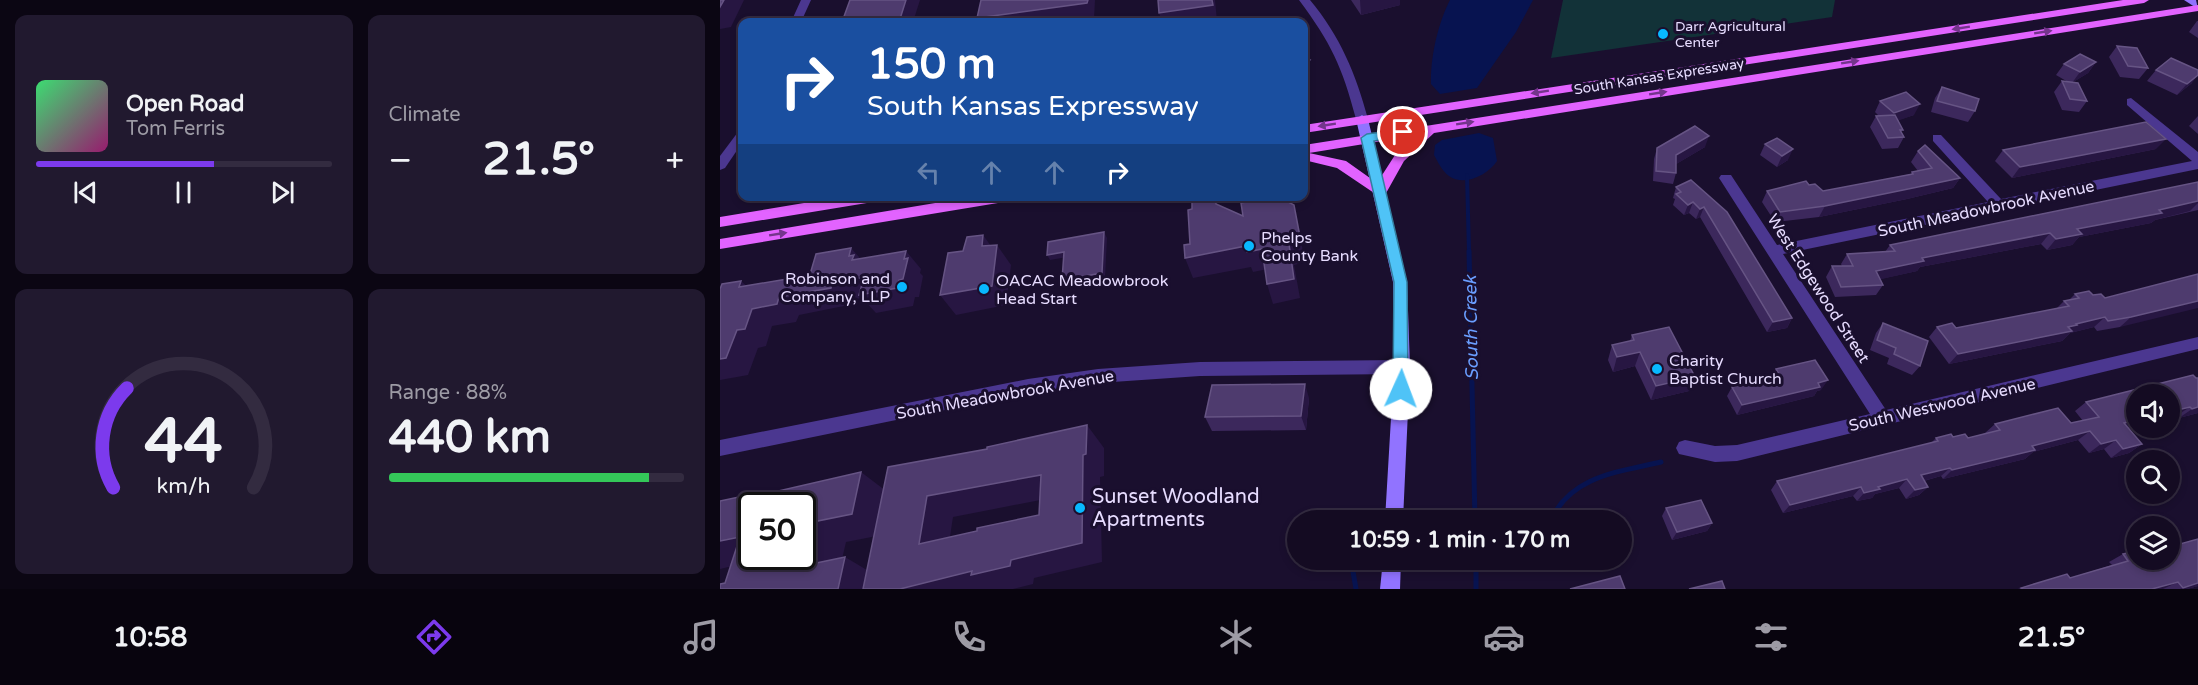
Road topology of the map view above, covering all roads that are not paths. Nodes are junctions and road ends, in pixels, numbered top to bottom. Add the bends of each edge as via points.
1 (806, 0) edge
2 (1304, 0) edge
3 (2144, 0) edge
4 (2189, 0) edge
5 (2198, 7) edge
6 (798, 18) edge
7 (2131, 102) dead end
8 (1362, 119) junction
9 (1439, 127) junction
10 (1308, 128) edge
11 (1367, 138) junction
12 (1937, 138) dead end
13 (738, 140) edge
14 (1308, 148) edge
15 (1308, 157) edge
16 (2198, 159) edge
17 (2198, 164) edge
18 (720, 165) edge
19 (1726, 178) dead end
20 (1380, 192) junction
21 (848, 201) edge
22 (980, 201) edge
23 (1998, 205) junction
24 (720, 222) edge
25 (720, 244) edge
26 (1774, 251) junction
27 (2198, 343) edge
28 (1402, 367) junction
29 (1882, 418) junction
30 (1685, 447) dead end
31 (720, 448) edge
32 (1395, 510) edge
33 (1391, 570) edge
34 (1390, 589) edge

1 - 6 street
2 - 8 street via 1339,45
3 -> 8 main road, South Kansas Expressway
4 - 5 main road
9 -> 5 main road, South Kansas Expressway
7 - 16 street
8 -> 10 main road, South Kansas Expressway
8 - 11 main road
9 - 11 main road, South Kansas Expressway
9 - 20 main road via 1412,141
11 - 14 main road, South Kansas Expressway
11 - 20 main road
12 - 23 street
13 - 18 street
15 - 20 main road via 1341,164
17 - 23 street, South Meadowbrook Avenue
19 - 26 street, West Edgewood Street
20 - 28 main road via 1401,282
21 - 24 main road
25 -> 22 main road
23 - 26 street, South Meadowbrook Avenue
26 - 29 street, West Edgewood Street
27 - 29 street, South Westwood Avenue
28 - 31 street, South Meadowbrook Avenue via 1200,369 1098,376
28 - 32 main road
29 - 30 street, South Westwood Avenue via 1737,453 1715,454
33 - 34 main road

